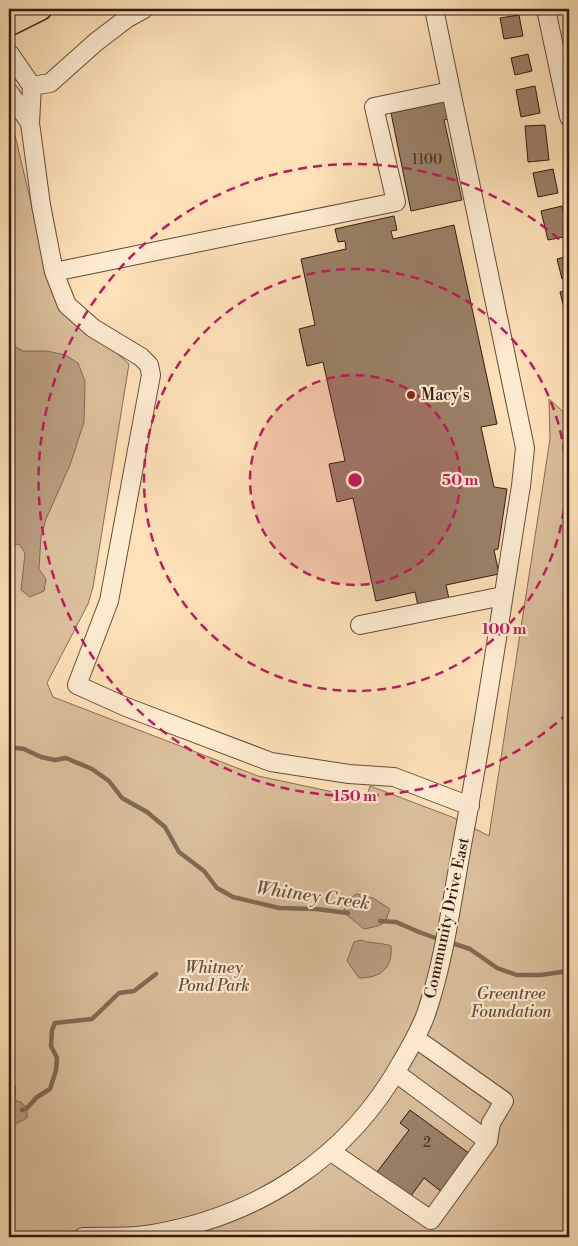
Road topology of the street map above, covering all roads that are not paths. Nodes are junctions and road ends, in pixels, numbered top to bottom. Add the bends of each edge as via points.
1 (40, 9) edge
2 (144, 9) edge
3 (434, 9) edge
4 (546, 9) edge
5 (9, 25) edge
6 (9, 53) edge
7 (32, 86) junction
8 (451, 91) junction
9 (9, 92) edge
10 (569, 117) edge
11 (30, 123) junction
12 (54, 272) junction
13 (503, 596) junction
14 (360, 625) dead end
15 (470, 806) junction
16 (416, 1038) junction
17 (396, 1073) junction
18 (488, 1141) junction
19 (330, 1151) junction
20 (83, 1237) edge

1 - 5 main road
2 - 7 street via 96,42 50,83
3 - 8 street, Community Drive East
4 - 10 street
6 - 7 street
7 - 11 street
8 - 12 street via 374,107 396,202
8 - 13 street, Community Drive East via 525,448
9 - 11 street
11 - 12 street
12 - 15 street via 67,305 93,328 141,357 149,365 151,375 109,601 77,685 271,762 394,777
13 - 14 street
13 - 15 street, Community Drive East
15 - 16 street, Community Drive East via 437,976
16 - 17 street, Community Drive East
16 - 18 street via 504,1101 491,1123
17 - 18 street
17 - 19 street, Community Drive East via 351,1133
18 - 19 street via 431,1220
19 - 20 street, Community Drive East via 282,1188 220,1217 150,1234

